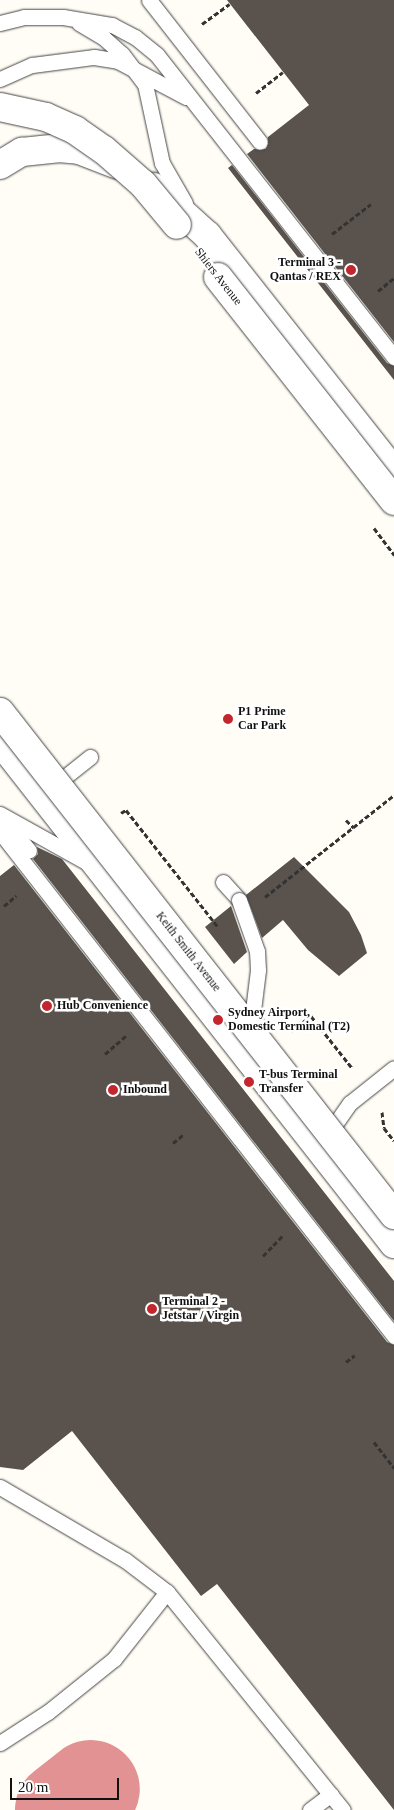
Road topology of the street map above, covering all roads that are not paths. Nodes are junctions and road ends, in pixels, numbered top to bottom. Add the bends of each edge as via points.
1 (149, 0) edge
2 (63, 17) junction
3 (0, 23) edge
4 (136, 70) junction
5 (0, 79) edge
6 (192, 100) junction
7 (0, 107) edge
8 (260, 142) dead end
9 (0, 166) edge
10 (207, 235) junction
11 (394, 357) edge
12 (394, 472) edge
13 (394, 501) edge
14 (0, 712) edge
15 (0, 741) edge
16 (90, 757) dead end
17 (42, 795) junction
18 (0, 814) edge
19 (0, 832) edge
20 (29, 851) dead end
21 (101, 870) junction
22 (222, 882) dead end
23 (278, 1050) junction
24 (394, 1068) edge
25 (339, 1174) junction
26 (394, 1215) edge
27 (394, 1244) edge
28 (394, 1336) edge
29 (0, 1487) edge
30 (167, 1592) junction
31 (0, 1743) edge
32 (331, 1794) junction
33 (310, 1810) edge
34 (343, 1810) edge

1 - 8 lane, bridge
2 - 3 lane via 24,17
2 - 4 lane via 88,26
2 - 6 lane via 112,25 135,37 157,55
4 - 5 lane via 118,61 94,57 32,65
4 - 6 lane
4 - 10 lane via 151,98 162,163
6 - 11 lane
7 - 13 street, Shiers Avenue, bridge via 46,117 75,130 143,184
9 - 10 street, Shiers Avenue via 22,152 40,148 88,153 124,167 151,185
10 - 12 street, Shiers Avenue
14 - 23 street, Keith Smith Avenue, bridge
15 - 17 street, Keith Smith Avenue
16 - 17 lane
17 - 21 street, Keith Smith Avenue
18 - 20 lane
18 - 21 lane
19 - 28 lane
21 - 25 street, Keith Smith Avenue
22 - 23 lane, bridge via 239,900 257,951 254,1020
23 - 26 street, Keith Smith Avenue, bridge
24 - 25 lane via 350,1103 333,1127 330,1142
25 - 27 street, Keith Smith Avenue
29 - 30 lane via 125,1560
30 - 31 lane via 114,1659 48,1712
30 - 32 lane
32 - 33 lane
32 - 34 lane

